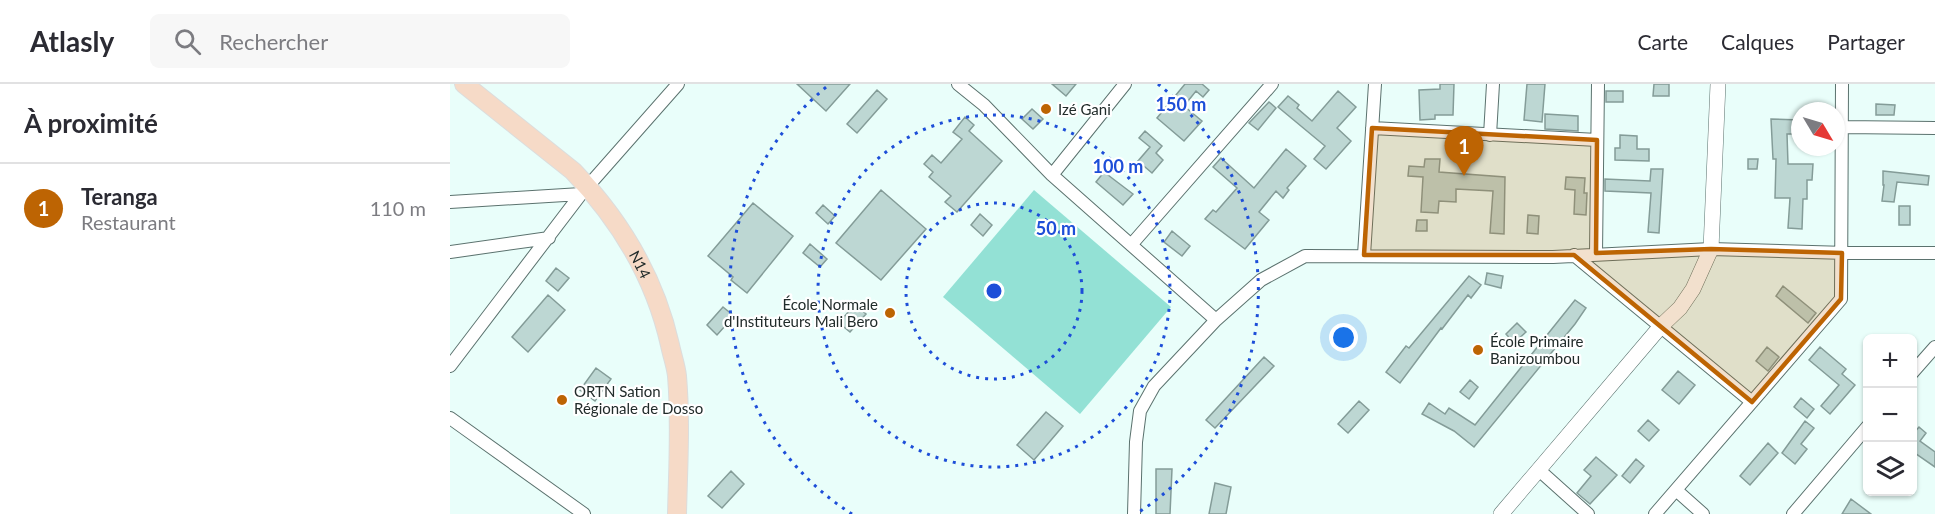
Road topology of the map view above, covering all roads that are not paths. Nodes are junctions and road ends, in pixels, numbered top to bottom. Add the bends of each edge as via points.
1 (464, 84) edge
2 (678, 84) edge
3 (1125, 84) edge
4 (1272, 84) edge
5 (1375, 84) edge
6 (1493, 84) edge
7 (1598, 84) edge
8 (1718, 84) edge
9 (1842, 84) edge
10 (964, 86) edge
11 (1842, 102) edge
12 (1845, 127) edge
13 (1372, 128) junction
14 (1935, 128) edge
15 (1490, 135) junction
16 (1597, 140) junction
17 (1842, 156) edge
18 (1052, 175) junction
19 (584, 190) junction
20 (450, 202) edge
21 (549, 238) junction
22 (1131, 245) junction
23 (1711, 249) junction
24 (450, 252) edge
25 (1596, 253) junction
26 (1842, 253) junction
27 (1935, 253) edge
28 (1364, 255) junction
29 (1574, 255) junction
30 (1216, 320) junction
31 (1661, 326) junction
32 (1935, 347) edge
33 (450, 366) edge
34 (1917, 367) edge
35 (1752, 402) junction
36 (450, 418) edge
37 (1863, 432) edge
38 (1539, 470) junction
39 (1676, 490) junction
40 (584, 514) edge
41 (677, 514) edge
42 (1134, 514) edge
43 (1501, 514) edge
44 (1588, 514) edge
45 (1655, 514) edge
46 (1703, 514) edge
47 (1793, 514) edge

1 - 19 main road, N14 via 573,171
2 - 19 street
3 - 18 street
4 - 22 street
5 - 13 street
6 - 15 street
7 - 16 street
8 - 23 street
9 - 11 street
10 - 18 street
12 - 14 street
13 - 15 street
13 - 28 street
15 - 16 street
16 - 25 street
17 - 26 street
18 - 22 street
19 - 20 street
19 - 21 street
19 - 41 main road, N14 via 629,242 664,320 677,376
21 - 24 street
21 - 33 street
22 - 30 street
23 - 25 street
23 - 26 street
23 - 31 street via 1694,289
25 - 29 street
26 - 27 street
26 - 35 street via 1841,299
28 - 29 street
28 - 30 street via 1305,256 1261,280
29 - 31 street
30 - 42 street via 1154,386 1140,411
31 - 35 street
31 - 38 street
32 - 34 street
35 - 39 street
36 - 40 street
37 - 47 street
38 - 43 street
38 - 44 street
39 - 45 street
39 - 46 street

